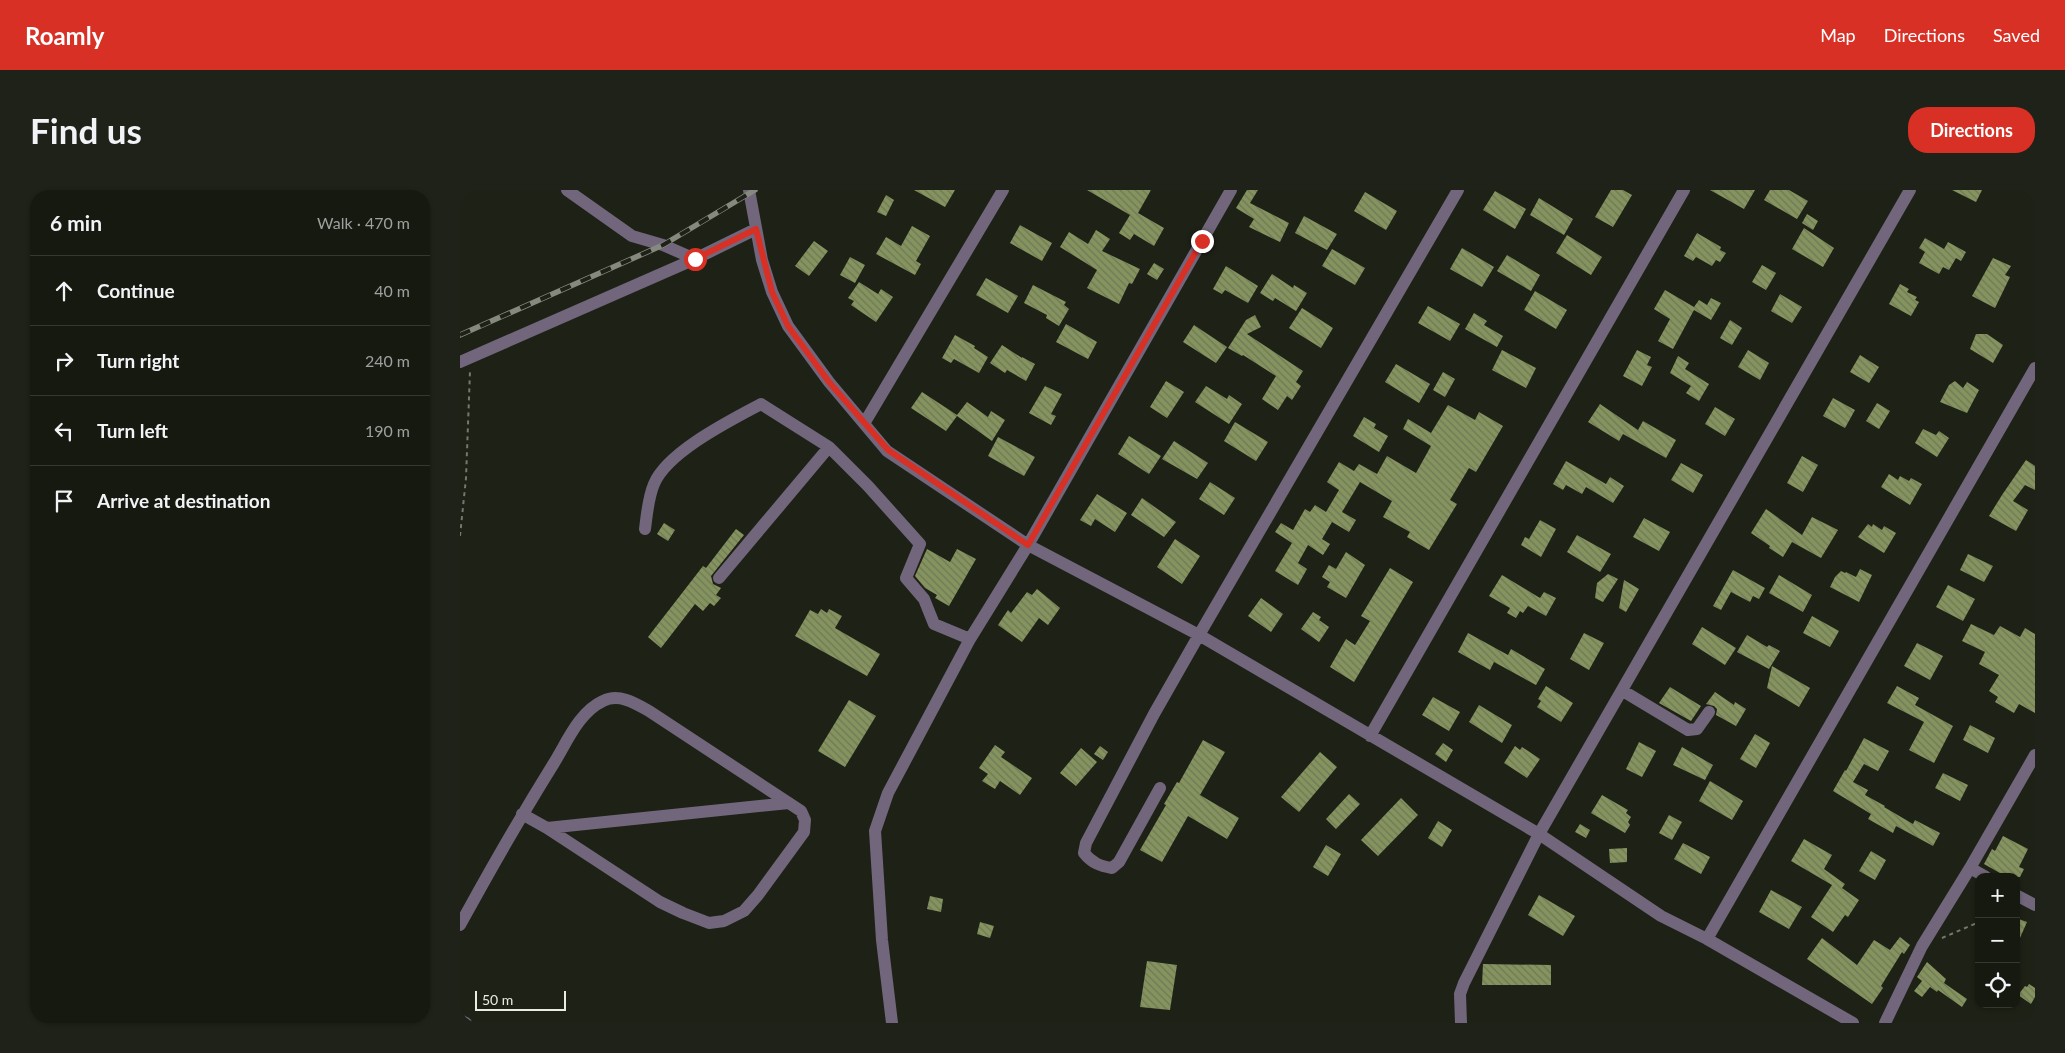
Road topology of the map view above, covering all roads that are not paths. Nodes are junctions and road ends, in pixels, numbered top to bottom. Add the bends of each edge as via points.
1 (567, 190) edge
2 (749, 190) edge
3 (1003, 190) edge
4 (1231, 190) edge
5 (1458, 190) edge
6 (1684, 190) edge
7 (1910, 190) edge
8 (756, 229) junction
9 (695, 259) junction
10 (464, 360) edge
11 (2035, 368) edge
12 (865, 422) junction
13 (829, 447) junction
14 (645, 529) dead end
15 (1028, 545) junction
16 (720, 578) dead end
17 (1199, 635) junction
18 (970, 639) junction
19 (1623, 691) junction
20 (1708, 712) dead end
21 (1370, 736) junction
22 (2035, 755) edge
23 (1160, 788) dead end
24 (789, 803) junction
25 (522, 814) junction
26 (547, 828) junction
27 (1539, 834) junction
28 (1970, 868) junction
29 (1979, 873) edge
30 (2020, 896) edge
31 (2035, 905) edge
32 (460, 925) edge
33 (1707, 939) junction
34 (460, 1020) edge
35 (466, 1023) edge
36 (892, 1023) edge
37 (1461, 1023) edge
38 (1853, 1023) edge
39 (1885, 1023) edge

1 - 9 street via 632,236
2 - 8 street
3 - 12 street
4 - 15 street
5 - 17 street
6 - 21 street
7 - 19 street
8 - 9 street
8 - 12 street via 772,292 788,326 829,382
9 - 10 street
11 - 33 street
12 - 15 street via 888,450
13 - 14 street via 761,404 710,432 668,464 654,483
13 - 16 street
13 - 18 street via 920,544 906,578 924,600 934,624
15 - 17 street
15 - 18 street
17 - 21 street
17 - 23 street via 1093,828 1084,853 1090,860 1112,868 1119,862
18 - 36 street via 888,793 875,831 882,940
19 - 20 street via 1688,730 1698,730
19 - 27 street
21 - 27 street
22 - 28 street
24 - 25 street via 649,710 618,698 604,700 581,719
24 - 26 street
24 - 26 street via 801,811 804,820 804,832 794,847 744,910 724,921 709,923 660,902
25 - 26 street
25 - 32 street
27 - 33 street via 1661,916
27 - 37 street via 1464,983 1460,994
28 - 29 street
28 - 39 street via 1922,946
30 - 31 street
33 - 38 street
34 - 35 street

